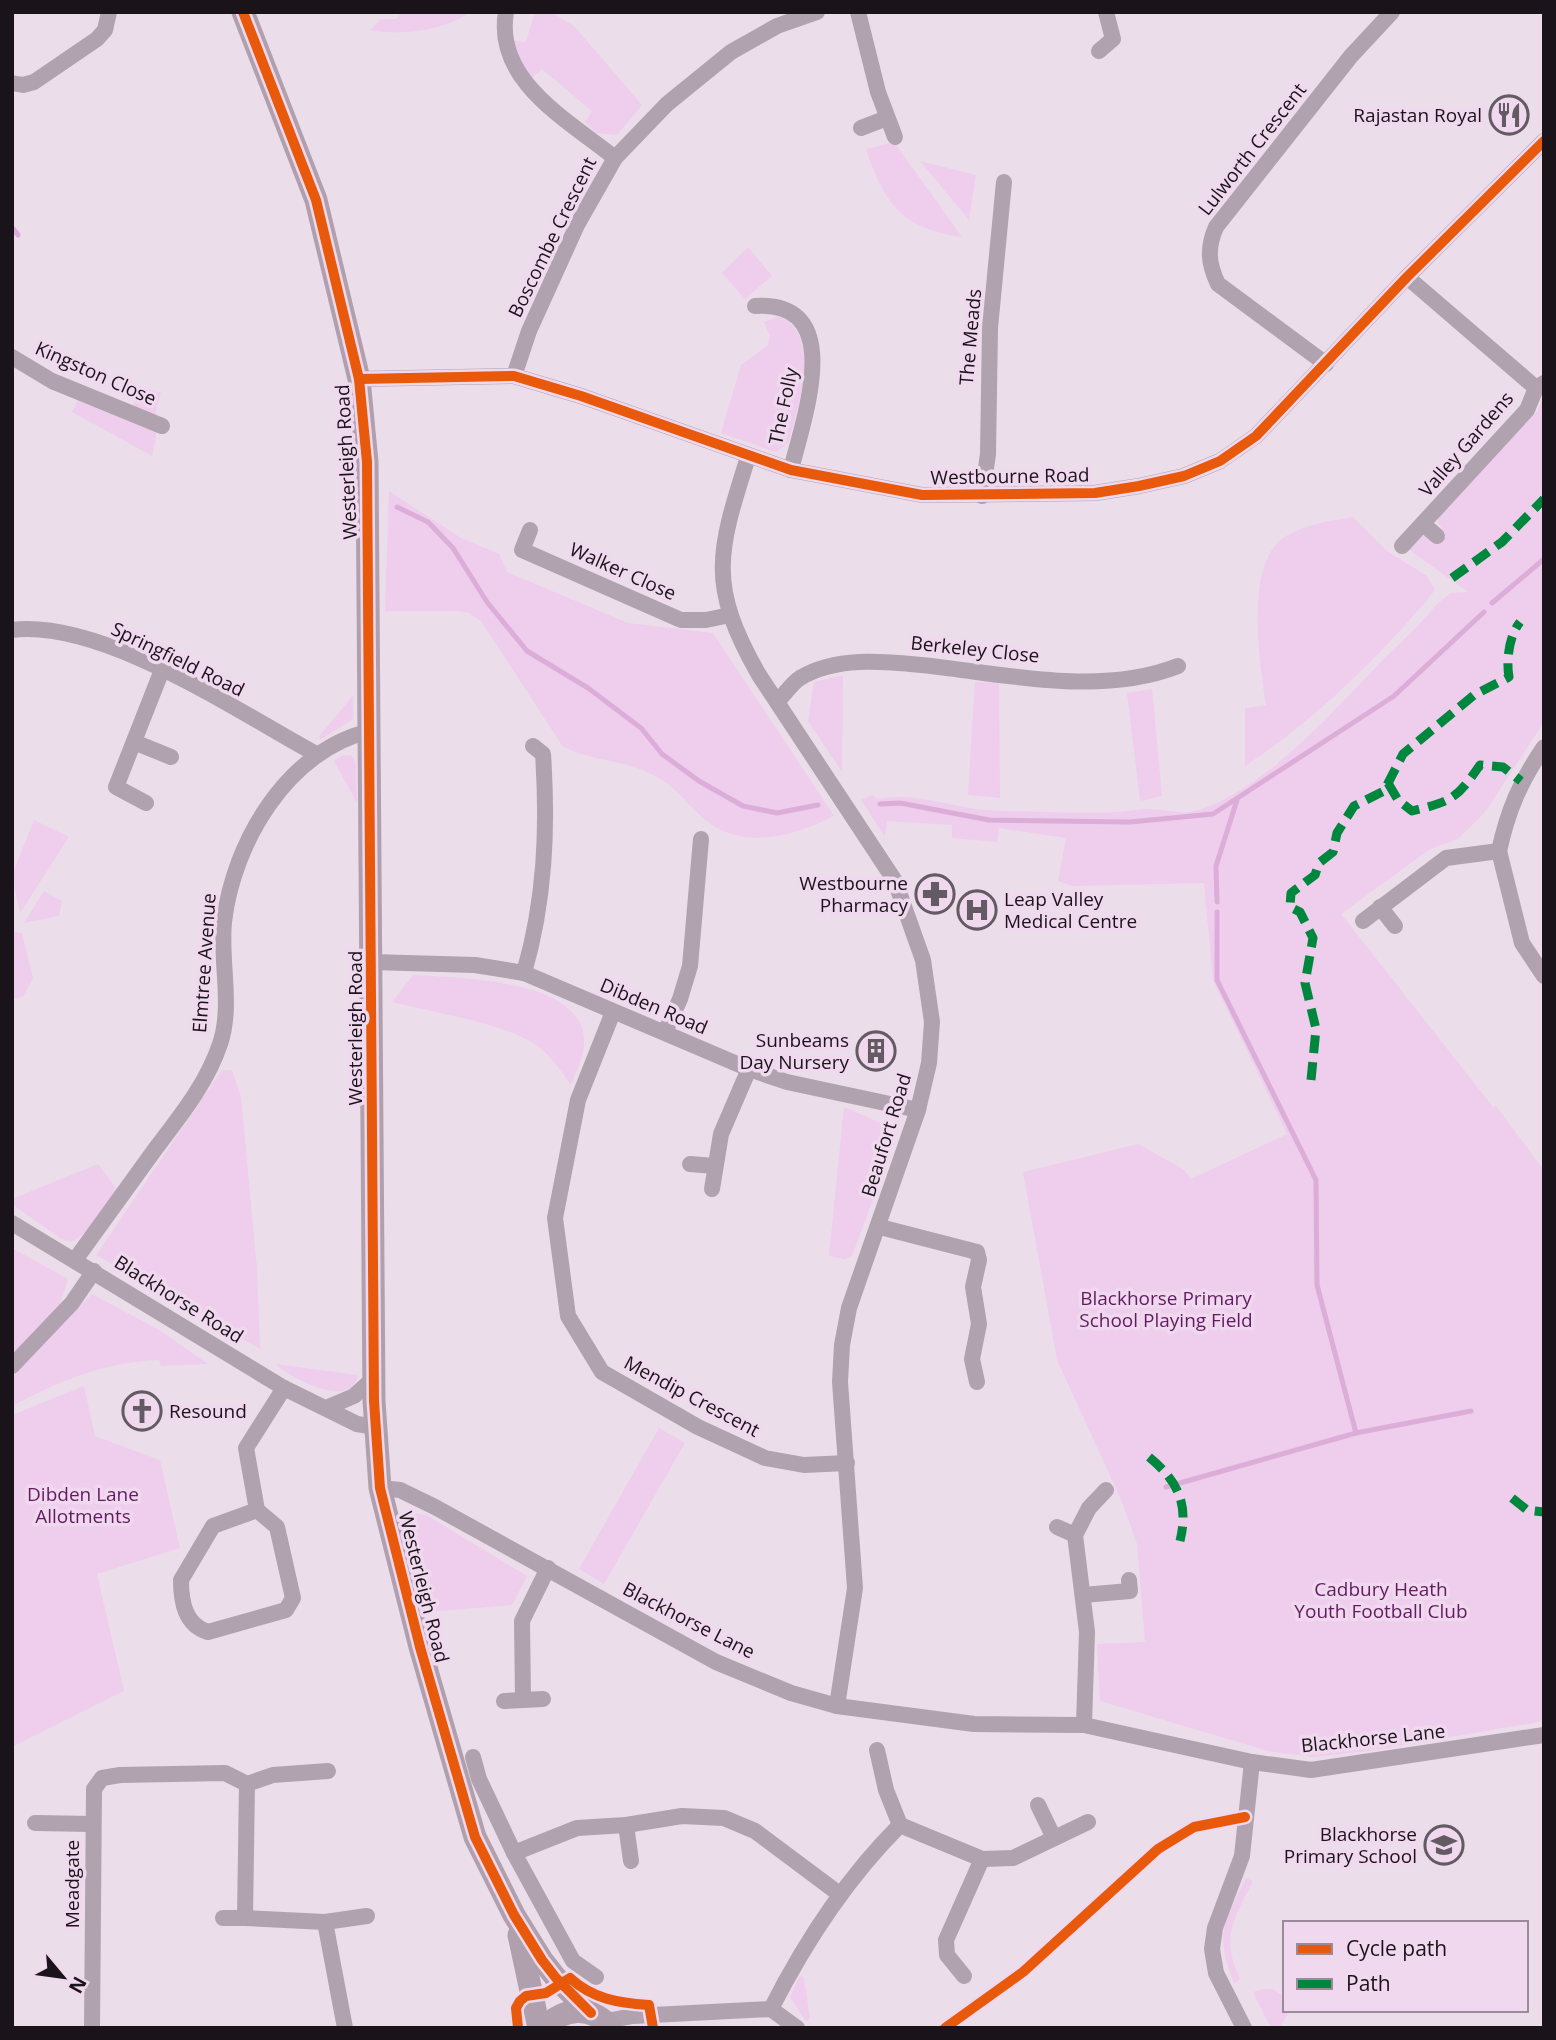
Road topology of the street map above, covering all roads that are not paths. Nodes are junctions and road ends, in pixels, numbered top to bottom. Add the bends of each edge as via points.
1 (109, 12) edge
2 (243, 12) edge
3 (506, 12) edge
4 (817, 12) edge
5 (858, 12) edge
6 (1106, 12) edge
7 (1392, 12) edge
8 (773, 19) edge
9 (1099, 51) dead end
10 (12, 83) edge
11 (887, 118) junction
12 (861, 128) dead end
13 (895, 137) dead end
14 (1544, 141) edge
15 (615, 158) junction
16 (1004, 182) dead end
17 (1407, 277) junction
18 (755, 306) dead end
19 (12, 357) edge
20 (1326, 364) junction
21 (514, 376) junction
22 (359, 379) junction
23 (1540, 386) edge
24 (162, 426) dead end
25 (748, 457) junction
26 (791, 470) junction
27 (982, 496) junction
28 (1423, 524) junction
29 (530, 530) dead end
30 (1437, 536) dead end
31 (1402, 546) dead end
32 (730, 615) junction
33 (12, 630) edge
34 (1178, 666) dead end
35 (162, 670) junction
36 (778, 701) junction
37 (371, 731) junction
38 (134, 742) junction
39 (533, 746) dead end
40 (1544, 747) edge
41 (316, 754) junction
42 (171, 757) dead end
43 (146, 803) dead end
44 (701, 839) dead end
45 (1499, 851) junction
46 (1380, 907) junction
47 (1363, 921) dead end
48 (1395, 926) dead end
49 (372, 962) junction
50 (524, 973) junction
51 (1544, 976) edge
52 (613, 1012) junction
53 (665, 1032) junction
54 (749, 1069) junction
55 (918, 1111) junction
56 (690, 1164) dead end
57 (714, 1166) junction
58 (712, 1189) dead end
59 (12, 1223) edge
60 (880, 1227) junction
61 (75, 1260) junction
62 (94, 1271) junction
63 (12, 1366) edge
64 (374, 1378) junction
65 (977, 1382) dead end
66 (284, 1388) junction
67 (326, 1408) junction
68 (375, 1427) junction
69 (847, 1463) junction
70 (380, 1488) junction
71 (1106, 1490) dead end
72 (257, 1510) junction
73 (1057, 1527) dead end
74 (1075, 1535) junction
75 (548, 1568) junction
76 (1129, 1580) dead end
77 (1083, 1595) junction
78 (543, 1699) dead end
79 (523, 1700) junction
80 (504, 1701) dead end
81 (837, 1706) junction
82 (1084, 1725) junction
83 (1544, 1735) edge
84 (877, 1750) dead end
85 (473, 1757) dead end
86 (1252, 1762) junction
87 (328, 1771) dead end
88 (247, 1784) junction
89 (1038, 1805) dead end
90 (1088, 1822) dead end
91 (35, 1823) dead end
92 (93, 1824) junction
93 (626, 1825) junction
94 (900, 1825) junction
95 (1053, 1836) junction
96 (514, 1853) junction
97 (982, 1859) junction
98 (631, 1861) dead end
99 (838, 1893) junction
100 (514, 1915) junction
101 (368, 1916) dead end
102 (223, 1918) dead end
103 (245, 1918) junction
104 (325, 1922) junction
105 (964, 1976) dead end
106 (596, 1977) dead end
107 (771, 2009) junction
108 (712, 2012) junction
109 (603, 2021) edge
110 (1241, 2026) edge
111 (92, 2028) edge
112 (345, 2028) edge
113 (541, 2028) edge
114 (664, 2028) edge
115 (797, 2028) edge

1 - 10 street via 105,30 97,39 34,82
2 - 22 street, Westerleigh Road via 316,200
3 - 15 street via 502,33 510,62 531,91
4 - 8 street, Boscombe Crescent
5 - 11 street
6 - 9 street via 1113,39
7 - 20 street, Lulworth Crescent via 1350,56 1216,227 1209,244 1210,266 1218,284
8 - 15 street, Boscombe Crescent via 667,104
11 - 12 street
11 - 13 street
14 - 17 street, Westbourne Road
15 - 21 street, Boscombe Crescent via 577,225
16 - 27 street, The Meads via 990,328 988,454
17 - 20 street, Westbourne Road
17 - 23 street, Valley Gardens
18 - 26 street, The Folly via 775,305 789,311 807,333 814,352 814,376
19 - 24 street, Kingston Close via 52,381
20 - 27 street, Westbourne Road via 1256,436 1220,461 1184,476 1095,493
21 - 22 street, Westbourne Road
21 - 25 street, Westbourne Road
22 - 37 street, Westerleigh Road via 367,461
23 - 28 street, Valley Gardens via 1527,410
25 - 26 street, Westbourne Road
25 - 32 street, Beaufort Road via 722,551
26 - 27 street, Westbourne Road via 922,495
28 - 30 street, Valley Gardens
28 - 31 street, Valley Gardens
29 - 32 street, Walker Close via 522,550 681,620 706,621
32 - 36 street, Beaufort Road via 741,643
33 - 35 street, Springfield Road via 68,632
34 - 36 street, Berkeley Close via 1142,679 1078,681 878,661 842,664 800,678
35 - 38 street
35 - 41 street, Springfield Road
36 - 55 street, Beaufort Road via 895,881 911,920 923,960 932,1022
37 - 41 street, Elmtree Avenue
37 - 49 street, Westerleigh Road
38 - 42 street
38 - 43 street via 116,787
39 - 50 street via 543,754 545,864 536,933
40 - 45 street via 1521,780
41 - 61 street, Elmtree Avenue via 298,769 258,823 230,885 224,924 224,1025 201,1087
44 - 53 street via 690,966
45 - 46 street via 1446,858
45 - 51 street via 1521,943
46 - 47 street
46 - 48 street
49 - 50 street, Dibden Road via 475,965
49 - 64 street, Westerleigh Road
50 - 52 street, Dibden Road
52 - 53 street, Dibden Road
52 - 69 street, Mendip Crescent via 579,1100 555,1218 568,1316 602,1372 698,1427 765,1458 804,1465
53 - 54 street, Dibden Road
54 - 55 street, Dibden Road
54 - 57 street via 721,1134
55 - 60 street, Beaufort Road
56 - 57 street
57 - 58 street
59 - 61 street, Blackhorse Road
60 - 65 street via 976,1252 979,1260 973,1287 979,1324 972,1359
60 - 69 street, Beaufort Road via 849,1308 842,1345 840,1382
61 - 62 street, Blackhorse Road
62 - 63 street via 72,1303
62 - 66 street, Blackhorse Road
64 - 67 street via 354,1396
64 - 68 street, Westerleigh Road
66 - 67 street, Blackhorse Road
66 - 72 street via 246,1448
67 - 68 street, Blackhorse Road via 357,1424
68 - 70 street, Westerleigh Road
69 - 81 street, Beaufort Road via 855,1588
70 - 75 street, Blackhorse Lane via 400,1490
70 - 100 street, Westerleigh Road via 475,1837
71 - 74 street via 1089,1508
72 - 72 street via 277,1527 293,1598 286,1610 208,1632 195,1628 189,1622 181,1580 213,1525
73 - 74 street
74 - 77 street
75 - 79 street via 522,1622
75 - 81 street, Blackhorse Lane via 716,1662 791,1693
76 - 77 street via 1130,1591
77 - 82 street via 1087,1632
78 - 79 street
79 - 80 street
81 - 82 street, Blackhorse Lane via 974,1724
82 - 86 street, Blackhorse Lane
83 - 86 street, Blackhorse Lane via 1311,1770
84 - 94 street
85 - 96 street
86 - 110 street via 1242,1856 1215,1928 1212,1949 1216,1973
87 - 88 street via 273,1775
88 - 92 street, Meadgate via 225,1773 102,1778 94,1789
88 - 103 street
89 - 95 street
90 - 95 street
91 - 92 street, Meadgate
92 - 111 street, Meadgate
93 - 96 street via 577,1828
93 - 98 street
93 - 99 street via 682,1816 724,1818 755,1831
94 - 97 street
94 - 99 street
95 - 97 street via 1013,1858
96 - 106 street via 573,1961
97 - 105 street via 946,1940 947,1955
99 - 107 street
100 - 109 street, Westerleigh Road via 556,1978
100 - 113 street, Westerleigh Road
101 - 104 street
102 - 103 street
103 - 104 street
104 - 112 street
107 - 108 street
107 - 115 street
108 - 109 street
108 - 114 street
109 - 113 street via 572,2011 555,2016

